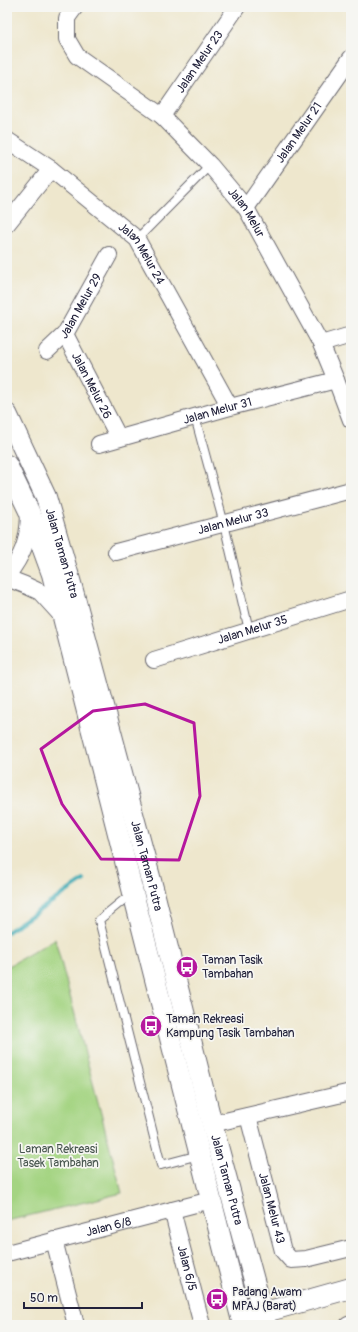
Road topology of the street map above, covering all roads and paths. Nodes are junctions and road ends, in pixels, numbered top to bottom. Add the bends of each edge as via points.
1 (75, 7) edge
2 (237, 7) edge
3 (351, 58) edge
4 (162, 116) junction
5 (7, 140) edge
6 (210, 165) junction
7 (51, 169) junction
8 (246, 208) junction
9 (7, 224) edge
10 (137, 239) junction
11 (109, 255) dead end
12 (65, 334) junction
13 (351, 335) edge
14 (321, 344) junction
15 (47, 351) dead end
16 (336, 380) junction
17 (230, 407) junction
18 (7, 414) edge
19 (195, 417) junction
20 (351, 420) edge
21 (119, 438) junction
22 (99, 444) dead end
23 (7, 465) edge
24 (351, 490) edge
25 (29, 511) junction
26 (224, 524) junction
27 (116, 552) dead end
28 (7, 577) edge
29 (351, 599) edge
30 (61, 615) junction
31 (250, 630) junction
32 (154, 660) dead end
33 (152, 888) junction
34 (132, 893) junction
35 (351, 1092) edge
36 (248, 1116) junction
37 (212, 1124) junction
38 (199, 1156) junction
39 (211, 1200) junction
40 (172, 1210) junction
41 (54, 1240) junction
42 (351, 1248) edge
43 (7, 1253) edge
44 (351, 1288) edge
45 (264, 1319) edge
46 (242, 1322) edge
47 (76, 1325) edge
48 (202, 1325) edge

1 - 4 street, Jalan Melur via 67,18 67,39 77,56
2 - 4 street, Jalan Melur 23
3 - 8 street, Jalan Melur 21
4 - 6 street, Jalan Melur
5 - 7 street, Jalan Melur 24
6 - 8 street, Jalan Melur
6 - 10 lane
7 - 9 street
7 - 10 street, Jalan Melur 24
8 - 14 street, Jalan Melur
10 - 17 street, Jalan Melur 24
11 - 12 street, Jalan Melur 29
12 - 15 street, Jalan Melur 29
12 - 21 street, Jalan Melur 26
13 - 14 street
14 - 16 street, Jalan Melur
16 - 17 street, Jalan Melur 31
16 - 20 street, Jalan Melur
17 - 19 street, Jalan Melur 31
18 - 33 street, Jalan Taman Putra via 46,497
19 - 21 street, Jalan Melur 31
19 - 26 lane
21 - 22 street, Jalan Melur 31
23 - 25 street, Jalan Taman Putra
24 - 26 street, Jalan Melur 33
25 - 28 street via 25,547
25 - 30 street, Jalan Taman Putra via 52,574
26 - 27 street, Jalan Melur 33
26 - 31 lane
28 - 30 street via 40,592
29 - 31 street, Jalan Melur 35
30 - 34 street, Jalan Taman Putra
31 - 32 street, Jalan Melur 35
33 - 34 street
33 - 37 street, Jalan Taman Putra
34 - 38 street, Jalan Taman Putra
34 - 38 lane via 99,920 161,1165
35 - 36 street
36 - 37 street
36 - 42 street, Jalan Melur 43 via 282,1251 291,1260
37 - 45 street, Jalan Taman Putra
38 - 39 street, Jalan Taman Putra
39 - 40 street, Jalan 6/8
39 - 46 street, Jalan Taman Putra
40 - 41 street, Jalan 6/8
40 - 48 street, Jalan 6/5
41 - 43 street, Jalan 6/8
41 - 47 street
44 - 45 street
45 - 46 street

